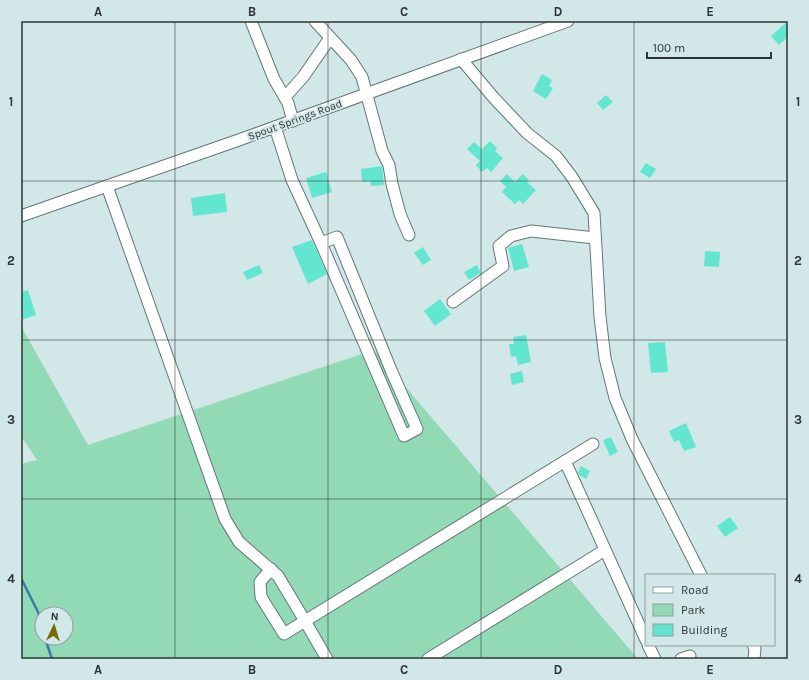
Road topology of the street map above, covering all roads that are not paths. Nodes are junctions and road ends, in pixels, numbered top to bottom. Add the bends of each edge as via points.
1 (251, 21) edge
2 (315, 21) edge
3 (568, 21) edge
4 (330, 38) junction
5 (461, 60) junction
6 (367, 94) junction
7 (285, 97) junction
8 (293, 121) junction
9 (275, 127) junction
10 (107, 186) junction
11 (21, 216) edge
12 (409, 236) dead end
13 (595, 238) junction
14 (321, 242) junction
15 (453, 302) dead end
16 (593, 444) dead end
17 (565, 461) junction
18 (605, 550) junction
19 (270, 570) junction
20 (700, 574) edge
21 (305, 621) junction
22 (645, 638) edge
23 (648, 646) edge
24 (754, 646) edge
25 (327, 659) edge
26 (428, 659) edge
27 (655, 659) edge
28 (754, 659) edge

1 - 7 street via 274,79
2 - 4 street
3 - 5 street, Spout Springs Road
4 - 6 street via 362,77
4 - 7 street via 303,77
5 - 6 street, Spout Springs Road
5 - 13 street via 527,132 556,156 572,177 594,213
6 - 8 street, Spout Springs Road
6 - 12 street via 382,151 389,165 400,214
7 - 8 street
8 - 9 street, Spout Springs Road
9 - 10 street, Spout Springs Road
9 - 14 street via 292,180
10 - 11 street, Spout Springs Road
10 - 19 street via 225,519 239,542
13 - 15 street via 531,231 512,236 499,246 503,266
13 - 20 street via 605,358 615,398 632,439
14 - 14 street via 324,250 404,436 417,429 337,237
16 - 17 street
17 - 18 street
17 - 21 street
18 - 22 street
18 - 26 street
19 - 21 street via 278,576
19 - 21 street via 260,582 261,597 284,634
21 - 25 street
23 - 27 street
24 - 28 street

